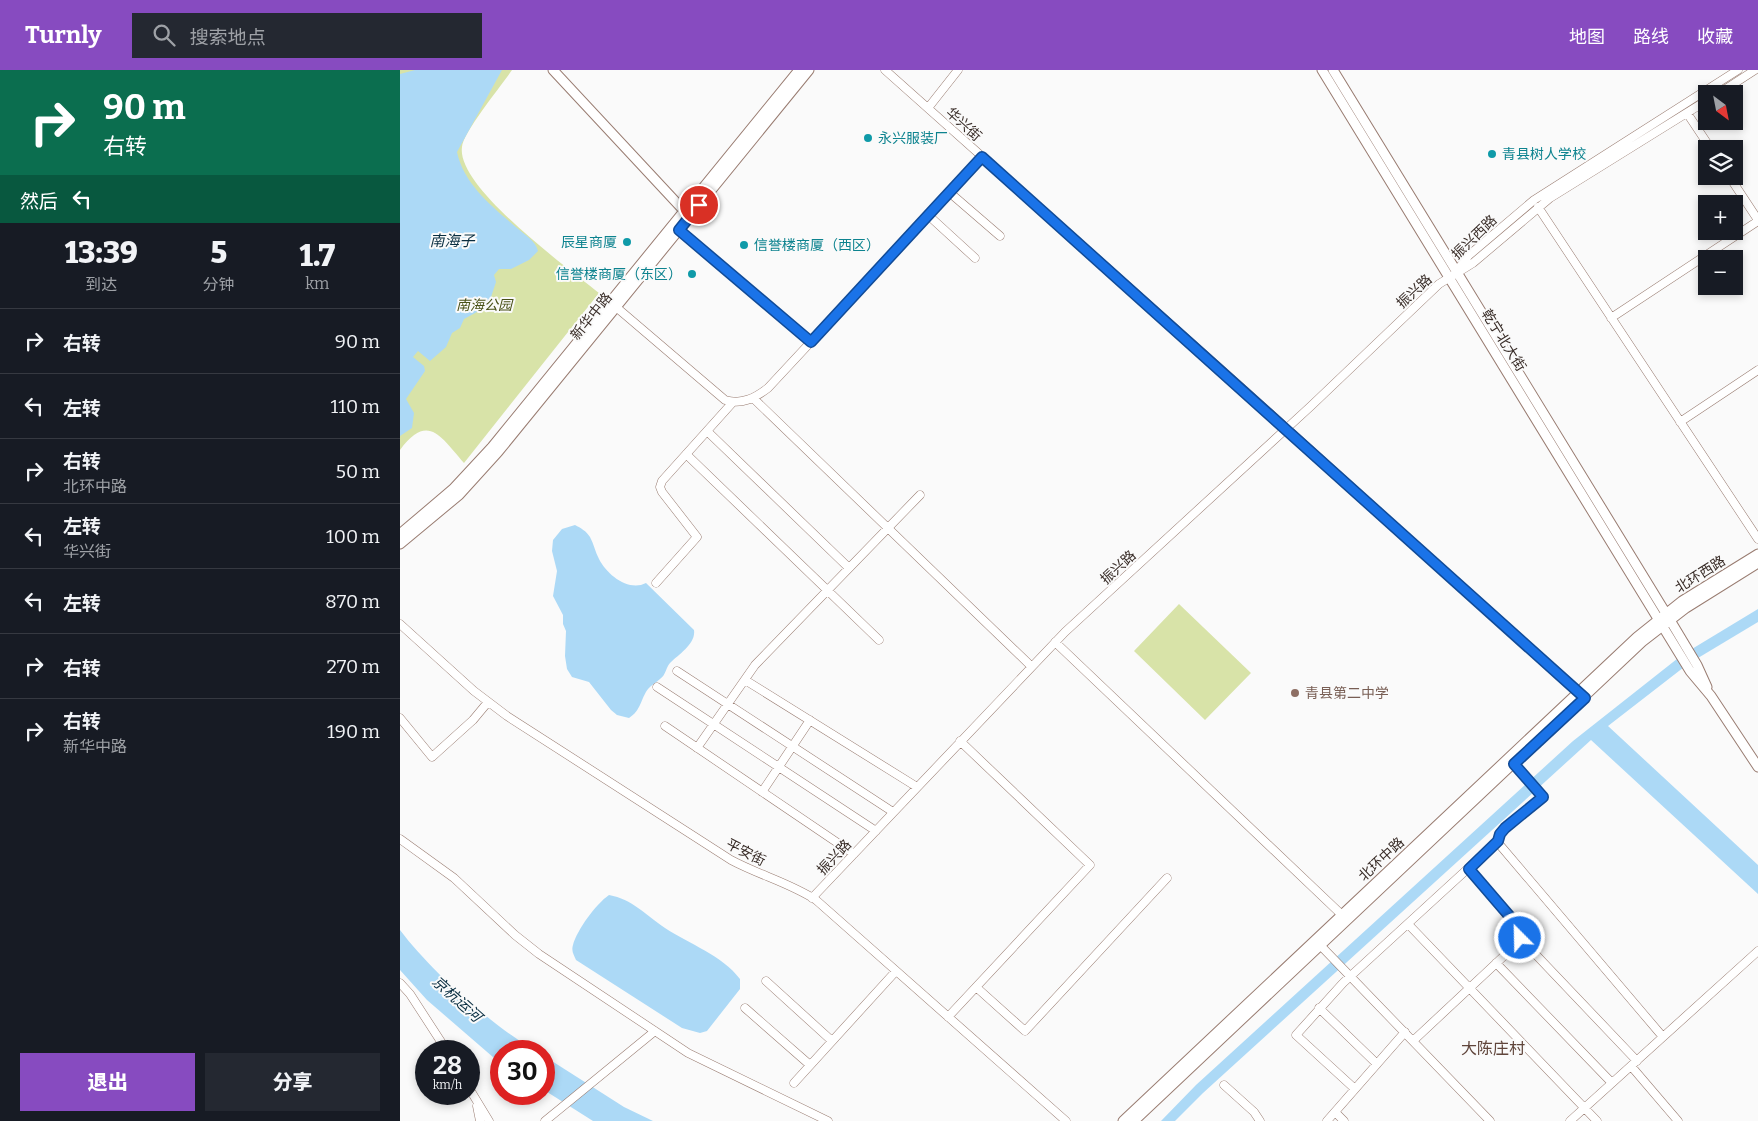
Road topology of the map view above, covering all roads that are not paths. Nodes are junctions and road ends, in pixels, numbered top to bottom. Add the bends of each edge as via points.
1 (553, 70) edge
2 (798, 70) edge
3 (809, 70) edge
4 (885, 70) edge
5 (958, 70) edge
6 (1322, 70) edge
7 (1333, 70) edge
8 (1738, 70) edge
9 (1755, 70) edge
10 (1732, 85) edge
11 (1698, 106) edge
12 (928, 108) junction
13 (1687, 113) junction
14 (1705, 140) edge
15 (982, 157) junction
16 (1735, 185) edge
17 (950, 192) junction
18 (1538, 207) junction
19 (687, 214) junction
20 (928, 215) junction
21 (1758, 221) edge
22 (679, 230) junction
23 (1000, 236) dead end
24 (975, 258) dead end
25 (1453, 274) junction
26 (616, 307) junction
27 (1612, 318) junction
28 (811, 342) junction
29 (1758, 370) edge
30 (753, 398) junction
31 (733, 402) junction
32 (1680, 422) junction
33 (1287, 428) junction
34 (707, 432) junction
35 (686, 454) junction
36 (920, 495) dead end
37 (888, 528) junction
38 (400, 534) edge
39 (1758, 539) edge
40 (400, 544) edge
41 (1758, 554) edge
42 (1758, 564) edge
43 (849, 568) junction
44 (656, 583) dead end
45 (828, 589) junction
46 (1664, 619) junction
47 (400, 624) edge
48 (879, 640) dead end
49 (1055, 642) junction
50 (1031, 666) junction
51 (677, 671) dead end
52 (745, 680) junction
53 (658, 687) dead end
54 (1582, 695) junction
55 (488, 702) junction
56 (727, 704) junction
57 (400, 718) edge
58 (810, 720) junction
59 (713, 724) junction
60 (665, 726) dead end
61 (960, 741) junction
62 (793, 746) junction
63 (697, 748) junction
64 (1514, 764) junction
65 (779, 767) junction
66 (1758, 767) edge
67 (917, 787) junction
68 (762, 792) junction
69 (893, 812) junction
70 (876, 830) junction
71 (400, 839) edge
72 (1498, 841) junction
73 (854, 854) junction
74 (1469, 869) junction
75 (1167, 878) dead end
76 (812, 898) junction
77 (1342, 914) junction
78 (1408, 924) junction
79 (1521, 940) junction
80 (1320, 945) junction
81 (1758, 951) edge
82 (1496, 963) junction
83 (896, 971) junction
84 (1350, 978) junction
85 (766, 981) dead end
86 (400, 983) edge
87 (976, 986) junction
88 (1470, 988) junction
89 (745, 1008) dead end
90 (1319, 1008) junction
91 (948, 1017) junction
92 (655, 1031) junction
93 (1406, 1032) junction
94 (1663, 1037) junction
95 (440, 1040) edge
96 (1414, 1040) junction
97 (832, 1041) junction
98 (1634, 1063) junction
99 (1377, 1064) junction
100 (810, 1065) junction
101 (794, 1083) dead end
102 (1612, 1083) junction
103 (1224, 1085) dead end
104 (1355, 1089) junction
105 (477, 1105) edge
106 (479, 1105) edge
107 (1585, 1107) junction
108 (1335, 1112) junction
109 (480, 1121) edge
110 (490, 1121) edge
111 (545, 1121) edge
112 (828, 1121) edge
113 (1066, 1121) edge
114 (1123, 1121) edge
115 (1134, 1121) edge
116 (1260, 1121) edge
117 (1327, 1121) edge
118 (1344, 1121) edge
119 (1490, 1121) edge
120 (1570, 1121) edge
121 (1597, 1121) edge
122 (1678, 1121) edge

1 - 19 main road
2 - 19 main road, 新华中路
3 - 19 main road, 新华中路
4 - 12 street, 华兴街
5 - 12 street
6 - 25 main road, 乾宁北大街
7 - 25 main road, 乾宁北大街
8 - 25 street, 振兴西路 via 1534,200 1468,256
9 - 10 street
11 - 13 street, 振兴西路
12 - 15 street, 华兴街
13 - 14 street
13 - 18 street, 振兴西路
15 - 17 street
15 - 33 street, 华兴街
16 - 21 street
17 - 20 street
17 - 23 street
18 - 25 street, 振兴西路 via 1473,262
18 - 27 street
19 - 22 main road, 新华中路
19 - 38 main road, 新华中路 via 470,472
20 - 24 street
20 - 28 street
21 - 27 street
22 - 26 main road, 新华中路
22 - 28 street
25 - 33 street, 振兴路
25 - 46 main road, 乾宁北大街
26 - 31 street via 725,400
26 - 40 main road, 新华中路 via 477,477 443,510
27 - 32 street
28 - 30 street via 768,388
29 - 32 street
30 - 31 street
30 - 37 street
31 - 34 street
32 - 39 street
33 - 49 street, 振兴路
33 - 54 street, 华兴街
34 - 35 street
34 - 43 street
35 - 44 street via 660,487 697,537
35 - 45 street
36 - 37 street
37 - 43 street
37 - 50 street
41 - 46 main road, 北环西路
42 - 46 main road, 北环西路
43 - 45 street
45 - 48 street
45 - 52 street via 766,653
46 - 54 main road, 北环中路
46 - 66 main road, 乾宁北大街
47 - 55 street, 平安街
49 - 50 street, 振兴路
49 - 77 street
50 - 61 street, 振兴路
51 - 56 street
52 - 56 street
52 - 58 street
53 - 59 street
54 - 64 main road, 北环中路
54 - 77 main road, 北环中路
55 - 57 street via 432,757
55 - 76 street, 平安街 via 731,860
56 - 59 street
56 - 62 street
58 - 62 street
58 - 67 street
59 - 63 street
59 - 65 street
60 - 63 street
61 - 67 street, 振兴路
61 - 87 street via 1090,865
62 - 65 street
62 - 69 street
63 - 68 street
64 - 72 street via 1543,797 1505,828
64 - 80 main road, 北环中路
65 - 68 street
65 - 70 street
67 - 69 street, 振兴路
68 - 73 street
69 - 70 street, 振兴路
70 - 73 street, 振兴路
71 - 92 street via 454,878 539,954
72 - 74 street
72 - 94 street
73 - 76 street, 振兴路
74 - 78 street
74 - 79 street via 1518,926
75 - 87 street via 1025,1031
76 - 83 street, 平安街
77 - 114 main road, 北环中路
78 - 84 street
78 - 88 street
79 - 82 street
79 - 98 street
80 - 84 street
80 - 115 main road, 北环中路
81 - 94 street
82 - 88 street
82 - 102 street
83 - 91 street, 平安街
83 - 97 street
84 - 90 street
84 - 93 street
85 - 97 street
86 - 95 street
87 - 91 street
88 - 96 street
88 - 107 street
89 - 100 street
90 - 99 street
90 - 104 street via 1296,1035
91 - 113 street, 平安街
92 - 111 street
92 - 112 street via 688,1053
93 - 96 street
93 - 99 street
94 - 98 street
96 - 119 street
97 - 100 street
98 - 102 street
98 - 122 street
99 - 104 street
100 - 101 street
102 - 107 street
103 - 116 street
104 - 108 street
105 - 109 street
106 - 110 street
107 - 120 street
107 - 121 street
108 - 117 street
108 - 118 street

